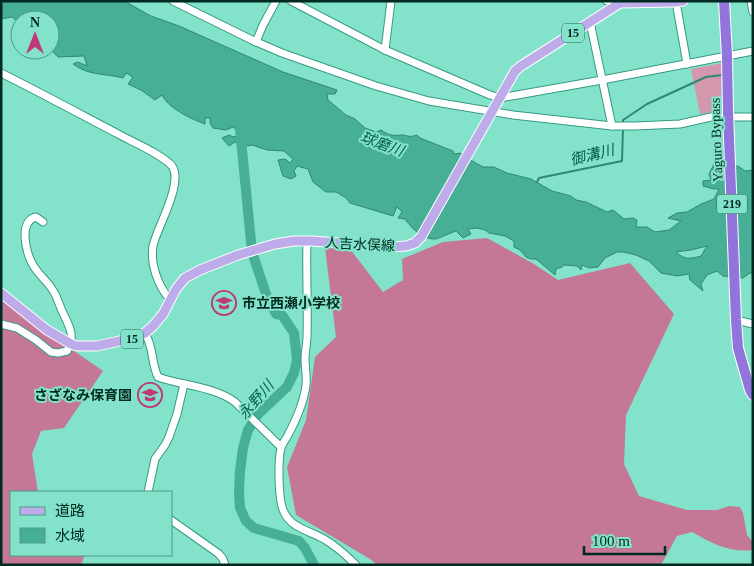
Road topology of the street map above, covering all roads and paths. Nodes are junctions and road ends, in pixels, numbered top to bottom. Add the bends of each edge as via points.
1 (172, 1) edge
2 (276, 1) edge
3 (291, 1) edge
4 (391, 1) edge
5 (607, 1) edge
6 (724, 1) edge
7 (751, 1) edge
8 (680, 2) edge
9 (620, 3) junction
10 (753, 12) edge
11 (590, 22) junction
12 (256, 42) junction
13 (385, 50) junction
14 (753, 51) edge
15 (728, 56) junction
16 (687, 64) junction
17 (1, 73) edge
18 (602, 80) junction
19 (500, 98) junction
20 (491, 114) junction
21 (753, 116) edge
22 (612, 126) junction
23 (43, 222) dead end
24 (307, 241) junction
25 (1, 293) edge
26 (170, 299) junction
27 (736, 320) junction
28 (1, 324) edge
29 (753, 324) edge
30 (145, 333) junction
31 (71, 344) junction
32 (184, 384) junction
33 (753, 395) edge
34 (281, 447) junction
35 (148, 491) edge
36 (172, 521) edge
37 (225, 565) edge
38 (356, 565) edge

1 - 12 street
2 - 12 street
3 - 13 street
4 - 13 street
5 - 9 street
6 - 15 highway, Yaguro Bypass / 219
7 - 10 street
8 - 9 main road
8 - 16 street
9 - 11 main road, 人吉水俣線 / 15
11 - 18 street
11 - 19 main road, 人吉水俣線 / 15 via 514,71
12 - 20 street via 376,86
13 - 19 street
14 - 15 street
15 - 16 street
15 - 27 highway, Yaguro Bypass / 219, bridge
16 - 18 street
17 - 26 street via 137,144 163,159 174,170 170,204 153,247 157,276
18 - 19 street
18 - 22 street
19 - 20 main road, 人吉水俣線 / 15
20 - 22 street
20 - 24 main road, 人吉水俣線 / 15 via 415,243 393,247
21 - 22 street via 711,117 680,124
23 - 31 street via 36,217 27,224 26,248 34,267 57,298 69,325
24 - 26 main road, 人吉水俣線 / 15 via 275,244 200,270 185,278
24 - 34 street via 306,386
25 - 31 main road, 人吉水俣線 / 15 via 47,330
26 - 30 main road, 人吉水俣線 / 15 via 163,314
27 - 29 street
27 - 33 highway, Yaguro Bypass / 219 via 738,348
28 - 31 street via 17,328 51,352 67,351
30 - 31 main road, 人吉水俣線 / 15 via 97,346
30 - 32 street via 158,377
32 - 34 street via 229,397
32 - 35 street via 169,437 155,459
34 - 38 street via 279,480 284,512 290,521 335,546
36 - 37 street via 219,554

